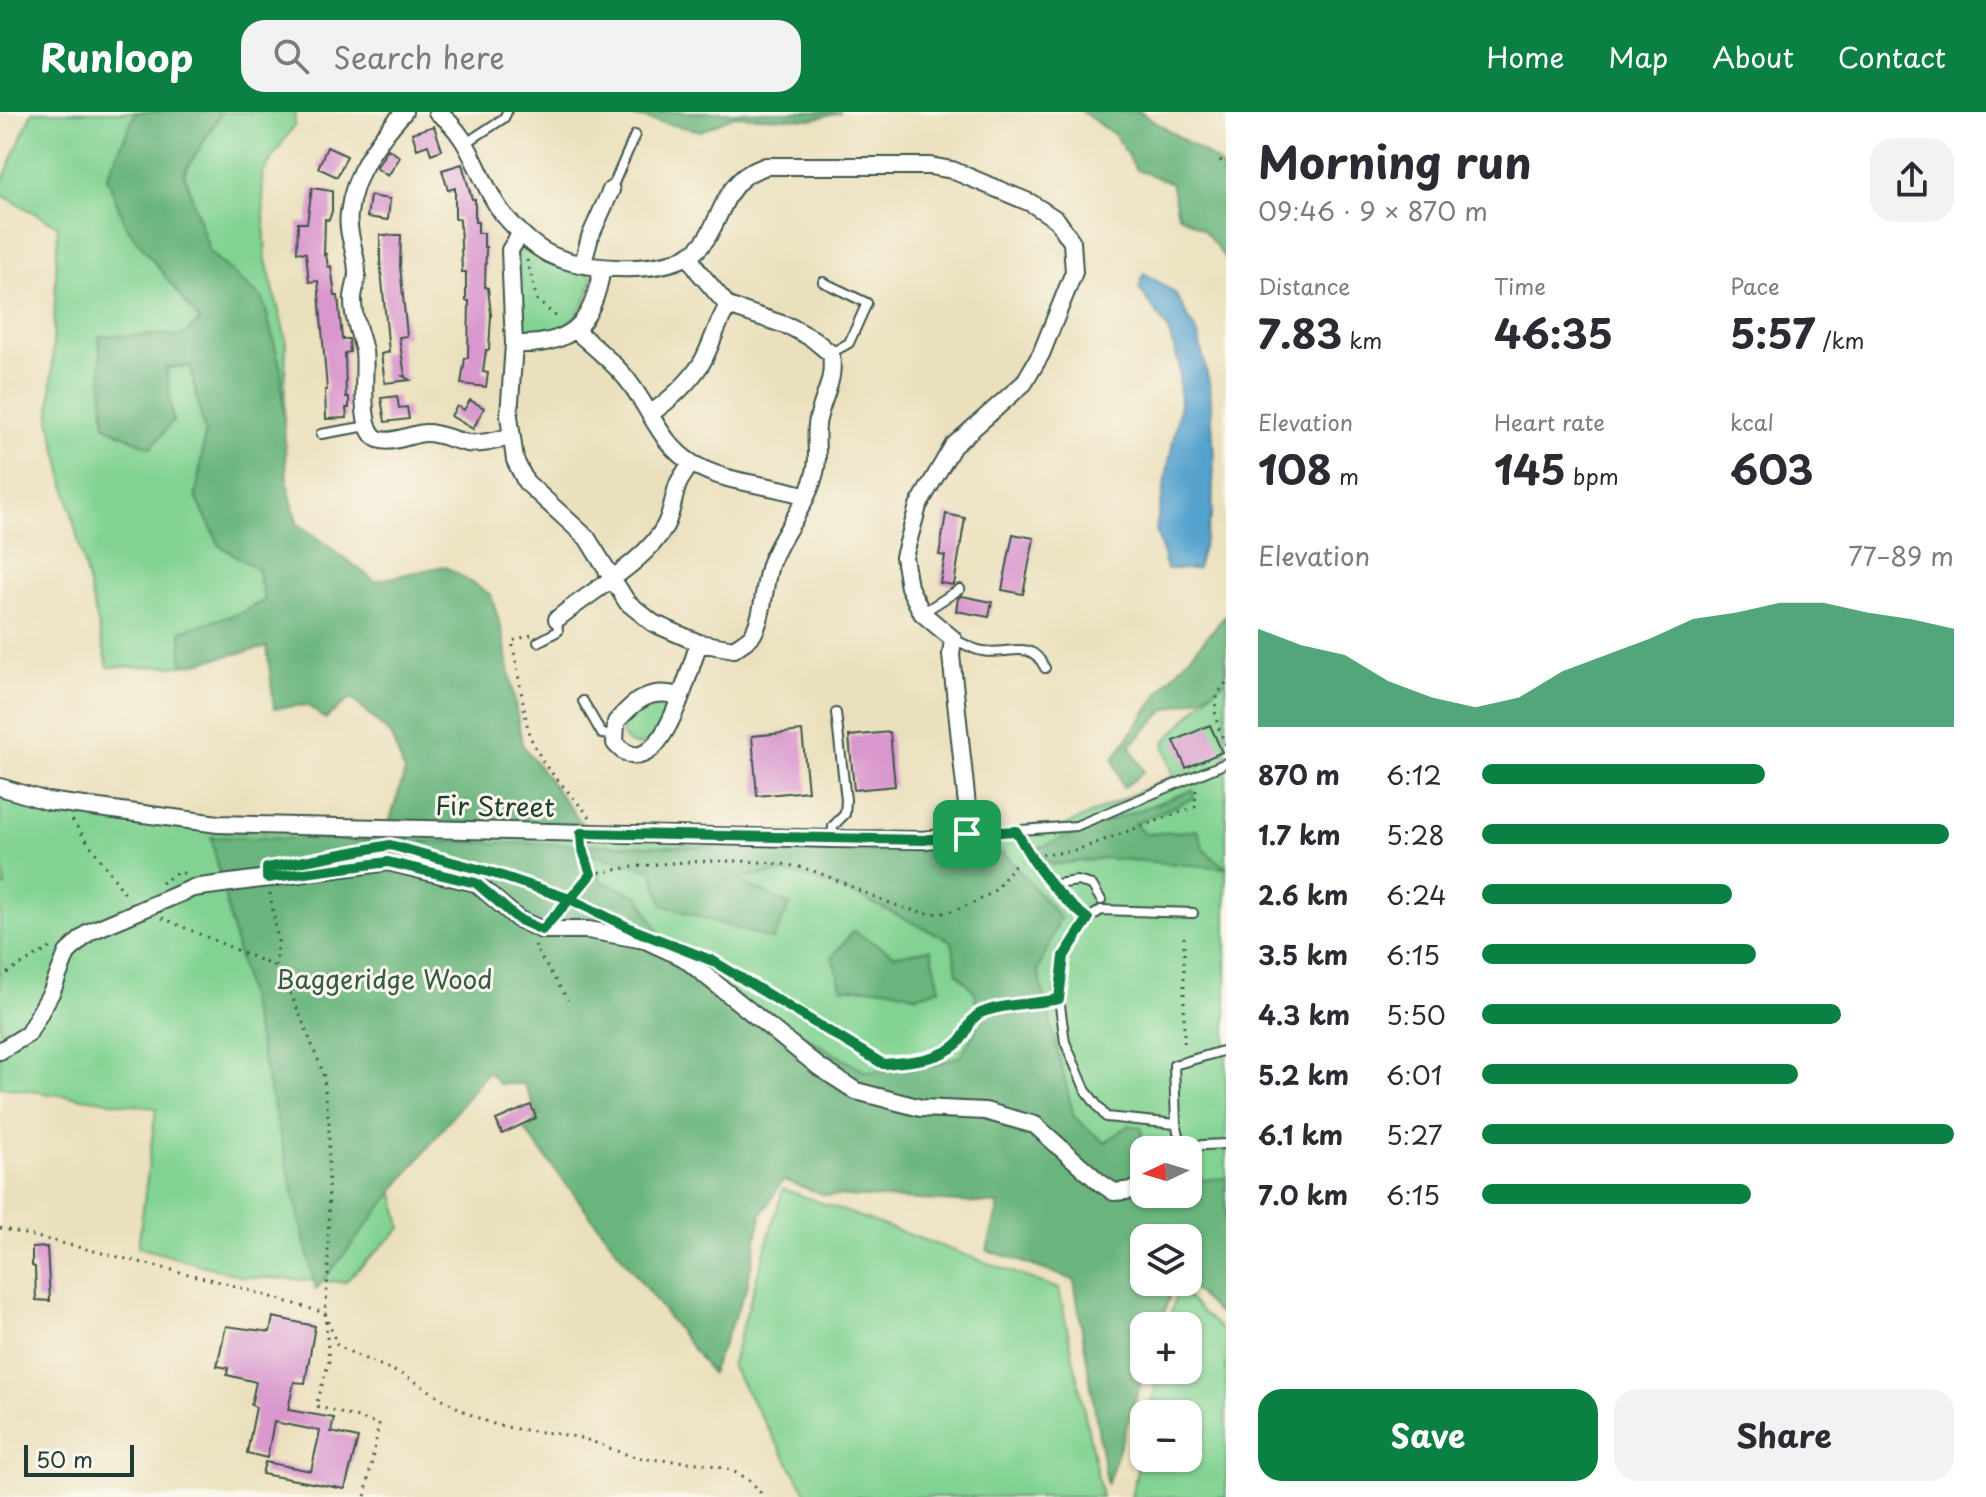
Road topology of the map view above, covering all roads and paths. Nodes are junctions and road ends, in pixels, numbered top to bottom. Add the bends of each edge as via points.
1 (404, 112) edge
2 (437, 112) edge
3 (507, 112) edge
4 (635, 135) dead end
5 (466, 143) junction
6 (1220, 160) dead end
7 (1226, 166) edge
8 (611, 190) joint
9 (521, 233) junction
10 (689, 256) junction
11 (583, 263) junction
12 (602, 268) junction
13 (823, 282) dead end
14 (728, 306) junction
15 (575, 330) junction
16 (514, 344) junction
17 (831, 354) junction
18 (650, 414) junction
19 (368, 426) junction
20 (321, 434) dead end
21 (510, 437) junction
22 (691, 463) junction
23 (806, 496) junction
24 (611, 579) junction
25 (960, 589) dead end
26 (922, 613) junction
27 (557, 619) joint
28 (536, 638) joint
29 (953, 639) junction
30 (699, 643) junction
31 (1045, 668) dead end
32 (1226, 683) edge
33 (679, 696) junction
34 (583, 701) dead end
35 (836, 713) dead end
36 (613, 735) junction
37 (1226, 745) edge
38 (1226, 763) edge
39 (1194, 776) junction
40 (0, 787) edge
41 (59, 802) junction
42 (1016, 831) junction
43 (992, 832) joint
44 (585, 833) junction
45 (967, 834) junction
46 (832, 839) junction
47 (1029, 855) junction
48 (481, 870) dead end
49 (591, 874) junction
50 (267, 878) junction
51 (1051, 885) junction
52 (570, 899) junction
53 (1101, 900) dead end
54 (142, 910) junction
55 (1193, 913) dead end
56 (608, 918) dead end
57 (1088, 919) junction
58 (542, 930) junction
59 (1184, 937) dead end
60 (52, 947) dead end
61 (713, 961) dead end
62 (276, 967) junction
63 (0, 977) edge
64 (1059, 999) junction
65 (568, 1000) dead end
66 (1184, 1044) dead end
67 (1226, 1050) edge
68 (0, 1051) edge
69 (1176, 1124) junction
70 (1178, 1136) edge
71 (1226, 1144) edge
72 (1202, 1146) edge
73 (1130, 1190) edge
74 (0, 1228) edge
75 (325, 1313) junction
76 (365, 1497) edge
77 (763, 1497) edge

1 - 19 street via 367,158 349,213 357,275 354,321 366,369
2 - 5 street
3 - 5 lane
4 - 8 lane
5 - 9 street via 501,212
6 - 7 path
8 - 11 street
9 - 11 street via 549,254
9 - 15 path via 537,300
9 - 16 street via 509,263
10 - 12 street via 661,264
10 - 14 street
10 - 26 street via 706,240 743,177 766,166 792,164 952,170 1031,203 1057,220 1072,242 1074,272 1041,354 1024,383 953,446 918,506 904,557 909,587
11 - 12 street
12 - 15 street via 589,313
13 - 17 lane via 867,303 849,343
14 - 17 street via 791,327
14 - 18 street via 702,363 673,398
15 - 16 street via 539,345
15 - 18 street via 625,376
16 - 21 street
17 - 23 street via 834,371 818,417 816,467
18 - 22 street via 663,437
19 - 20 lane
19 - 21 street via 377,439 428,433 469,444
21 - 24 street via 526,482 587,538
22 - 23 street via 723,478
22 - 24 street via 678,484 665,527
23 - 30 street via 773,558 752,635 734,649
24 - 27 street
24 - 30 street via 627,602 653,623
25 - 26 lane
26 - 29 street
27 - 28 lane via 558,631
28 - 44 path via 512,641 529,735 544,764 591,815
29 - 31 lane via 983,651 1029,650
29 - 45 street
30 - 33 street
32 - 37 path via 1219,690 1215,712
33 - 36 street via 649,694 626,710
33 - 36 street via 654,748 630,755
34 - 36 lane via 602,734
35 - 46 lane via 846,800
38 - 39 lane
39 - 42 lane via 1076,826
39 - 47 path via 1195,807 1071,852
40 - 41 street, Fir Street
41 - 44 street, Fir Street via 218,824
41 - 54 path
42 - 43 lane
42 - 47 lane
43 - 45 street, Fir Street
44 - 46 street, Fir Street
44 - 49 path via 582,847
45 - 46 street, Fir Street via 924,840
47 - 49 path via 1007,870 997,888 947,912 929,913 804,868 643,864
47 - 51 lane
48 - 52 path
49 - 52 path
50 - 54 street via 193,888
50 - 58 street via 388,862 476,883 518,919
50 - 62 path via 278,941
51 - 53 lane via 1092,885
51 - 57 lane
52 - 56 path
52 - 58 path
54 - 62 path
54 - 68 street via 89,932 67,953 28,1034
55 - 57 lane via 1101,910
57 - 64 lane via 1064,956
58 - 65 path via 535,948
58 - 73 street via 588,930 645,940 684,958 856,1091 921,1108 985,1111 1035,1125 1099,1182 1114,1192
59 - 66 path
60 - 63 path
61 - 64 path via 883,1064 912,1062 952,1048 969,1022 984,1011
62 - 75 path via 323,1072 329,1123
64 - 69 lane via 1065,1042 1086,1091 1106,1117
67 - 69 lane via 1174,1065
69 - 70 lane
71 - 72 lane
74 - 75 path
75 - 76 path via 329,1361 316,1406 379,1424
75 - 77 path via 337,1345 411,1380 456,1409 496,1425 553,1431 644,1459 732,1471 752,1481

